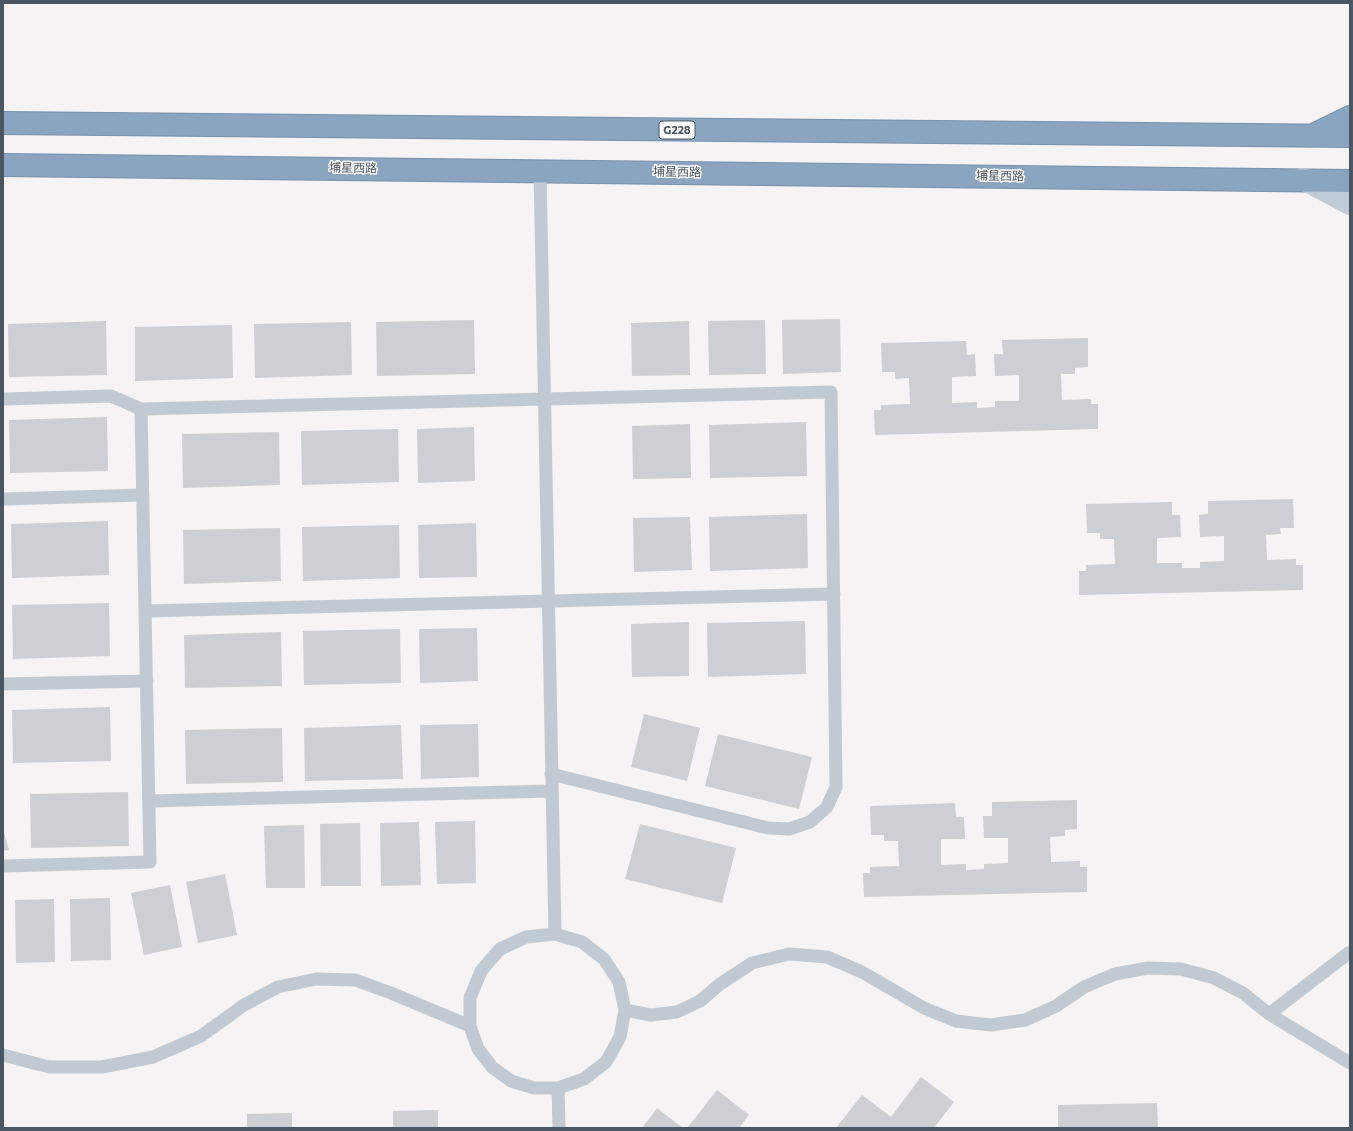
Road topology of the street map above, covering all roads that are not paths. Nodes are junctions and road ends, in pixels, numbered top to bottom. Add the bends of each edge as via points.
1 (1350, 117) edge
2 (3, 123) edge
3 (1311, 136) junction
4 (1350, 136) edge
5 (3, 164) edge
6 (540, 170) junction
7 (1303, 179) junction
8 (1350, 180) edge
9 (1350, 204) edge
10 (3, 399) edge
11 (544, 399) junction
12 (141, 409) junction
13 (143, 495) junction
14 (3, 499) edge
15 (834, 594) junction
16 (145, 611) junction
17 (146, 681) junction
18 (3, 684) edge
19 (552, 774) junction
20 (552, 791) junction
21 (149, 801) junction
22 (3, 866) edge
23 (555, 934) junction
24 (1350, 952) edge
25 (625, 1010) junction
26 (1269, 1014) junction
27 (470, 1026) junction
28 (3, 1055) edge
29 (1350, 1063) edge
30 (558, 1088) junction
31 (559, 1128) edge

1 - 3 highway
2 - 3 highway, G228
3 - 4 highway, G228
5 - 6 highway, 埔星西路
6 - 7 highway, 埔星西路
6 - 11 lane
7 - 8 highway, 埔星西路
7 - 9 main road
10 - 12 lane via 111,396
11 - 12 lane
11 - 15 lane via 831,392
11 - 19 lane
12 - 13 lane
13 - 14 lane
13 - 16 lane
15 - 16 lane
15 - 19 lane via 836,787 827,807 810,822 790,829 768,828
16 - 17 lane
17 - 18 lane
17 - 21 lane
19 - 20 lane
20 - 21 lane
20 - 23 lane
21 - 22 lane via 150,862
23 - 25 lane via 582,942 604,959 619,982
23 - 27 lane via 526,937 500,949 481,971 470,998
24 - 26 lane
25 - 26 lane via 651,1015 677,1012 700,1001 752,963 789,954 827,957 862,972 924,1008 956,1021 991,1025 1025,1020 1056,1006 1090,984 1115,974 1148,968 1181,970 1214,978 1243,993
25 - 30 lane via 620,1037 606,1062 584,1080
26 - 29 lane
27 - 28 lane via 355,980 316,979 278,987 244,1005 201,1036 153,1057 102,1068 50,1066
27 - 30 lane via 478,1049 492,1067 511,1081 534,1088
30 - 31 lane

